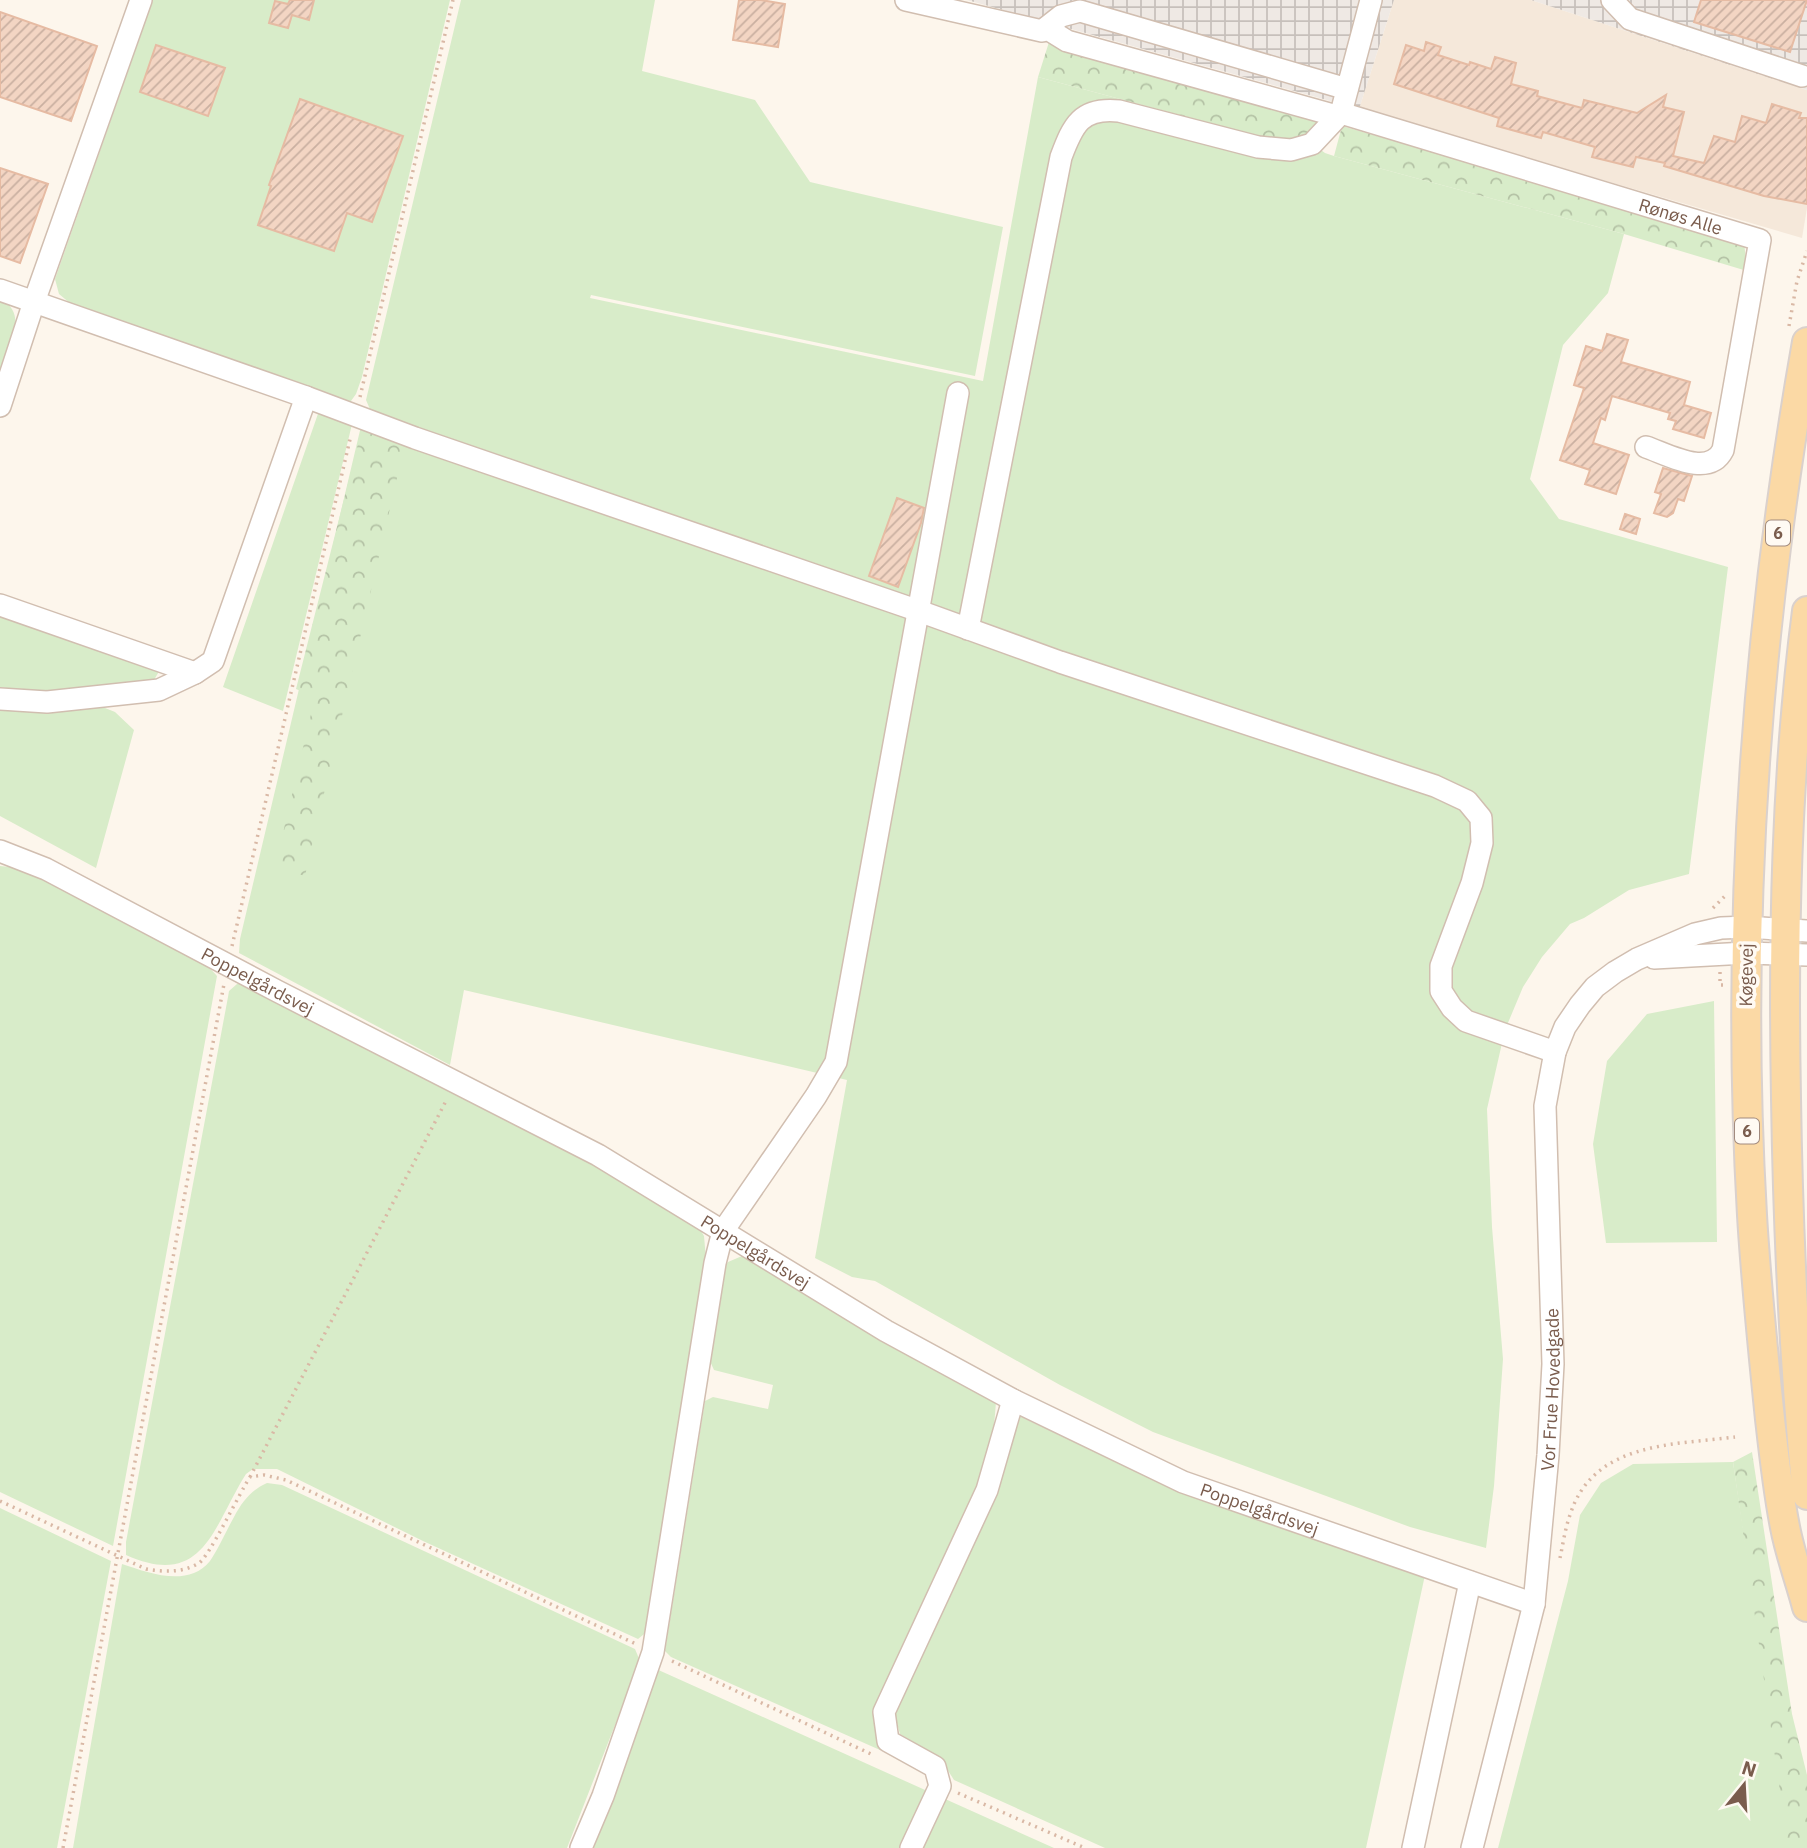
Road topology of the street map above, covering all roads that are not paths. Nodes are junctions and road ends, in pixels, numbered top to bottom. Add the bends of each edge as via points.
1 (141, 0) edge
2 (906, 0) edge
3 (1371, 0) edge
4 (1612, 0) edge
5 (1046, 29) junction
6 (1802, 76) dead end
7 (1347, 89) junction
8 (1339, 115) junction
9 (0, 290) edge
10 (34, 302) junction
11 (1807, 342) edge
12 (958, 393) dead end
13 (306, 397) junction
14 (0, 407) edge
15 (1646, 447) dead end
16 (0, 605) edge
17 (919, 611) junction
18 (1807, 611) edge
19 (968, 629) junction
20 (195, 673) junction
21 (0, 699) edge
22 (0, 851) edge
23 (1746, 940) junction
24 (1796, 943) edge
25 (1555, 1052) junction
26 (723, 1231) junction
27 (1013, 1400) junction
28 (1807, 1494) edge
29 (1470, 1582) junction
30 (1534, 1604) junction
31 (1807, 1607) edge
32 (582, 1848) edge
33 (911, 1848) edge
34 (1413, 1848) edge
35 (1472, 1848) edge

1 - 10 street
2 - 5 street via 1042,32
3 - 7 street
4 - 6 street via 1630,19
5 - 7 street via 1061,16 1080,11
5 - 8 street via 1067,41
7 - 8 street
8 - 15 street, Rønøs Alle via 1760,240 1723,450 1709,463 1690,463
8 - 19 street via 1312,144 1291,150 1258,147 1105,109 1090,113 1071,130 1061,156
9 - 10 street
10 - 13 street
10 - 14 street
11 - 23 main road, Køgevej / 6 via 1764,643
12 - 17 street
13 - 17 street
13 - 20 street via 213,661
16 - 20 street
17 - 19 street
17 - 26 street via 836,1062
18 - 24 main road via 1795,732
19 - 25 street via 1435,786 1467,801 1481,818 1482,843 1441,966 1441,992 1466,1021
20 - 21 street via 159,690 47,702
22 - 26 street, Poppelgårdsvej via 46,869 598,1155
23 - 24 street, Vor Frue Hovedgade
23 - 25 street, Vor Frue Hovedgade via 1637,959 1595,987 1565,1027
23 - 31 main road, Køgevej / 6 via 1746,1105 1758,1309 1785,1527
24 - 28 main road via 1789,1219
25 - 30 street, Vor Frue Hovedgade via 1545,1107 1553,1364
26 - 27 street, Poppelgårdsvej via 886,1331
26 - 32 street via 653,1652
27 - 29 street, Poppelgårdsvej via 1183,1482
27 - 33 street via 987,1490 884,1712 888,1741 935,1767 940,1786
29 - 30 street, Poppelgårdsvej
29 - 34 street
30 - 35 street, Vor Frue Hovedgade

